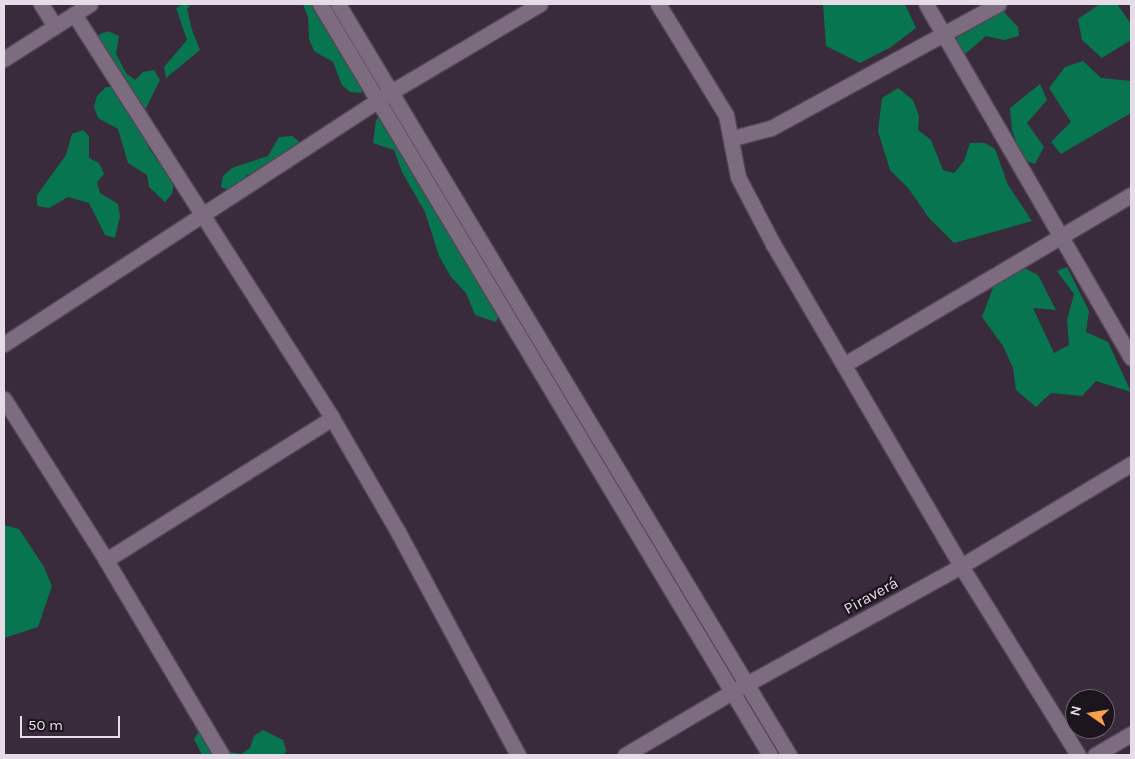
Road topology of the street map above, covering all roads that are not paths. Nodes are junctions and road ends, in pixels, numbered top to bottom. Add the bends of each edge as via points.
1 (41, 4) edge
2 (90, 4) edge
3 (320, 4) edge
4 (338, 4) edge
5 (540, 4) edge
6 (658, 4) edge
7 (926, 4) edge
8 (998, 4) edge
9 (74, 14) junction
10 (55, 26) junction
11 (944, 35) junction
12 (4, 60) edge
13 (391, 92) junction
14 (378, 102) junction
15 (733, 138) junction
16 (1131, 196) edge
17 (203, 213) junction
18 (1060, 237) junction
19 (4, 344) edge
20 (1131, 358) edge
21 (845, 364) junction
22 (4, 399) edge
23 (332, 418) junction
24 (590, 423) junction
25 (575, 430) junction
26 (1131, 464) edge
27 (106, 560) junction
28 (961, 566) junction
29 (746, 684) junction
30 (732, 692) junction
31 (1131, 734) edge
32 (222, 755) edge
33 (518, 755) edge
34 (625, 755) edge
35 (770, 755) edge
36 (789, 755) edge
37 (1078, 755) edge
38 (1095, 755) edge

1 - 10 street
2 - 9 street
3 - 14 street
4 - 13 street
5 - 13 street
6 - 15 street via 715,92
7 - 11 street
8 - 11 street
9 - 10 street
9 - 17 street
10 - 12 street
11 - 15 street via 771,128
11 - 18 street
13 - 14 street
13 - 24 street
14 - 17 street
14 - 25 street
15 - 21 street via 738,177 773,244
16 - 18 street
17 - 19 street
17 - 23 street
18 - 20 street
18 - 21 street
21 - 28 street
22 - 27 street
23 - 27 street
23 - 33 street via 398,532
24 - 25 street
24 - 29 street
25 - 30 street
26 - 28 street, Piraverá
27 - 32 street
28 - 29 street, Piraverá
28 - 37 street
29 - 30 street, Piraverá
29 - 36 street
30 - 34 street, Piraverá
30 - 35 street
31 - 38 street

